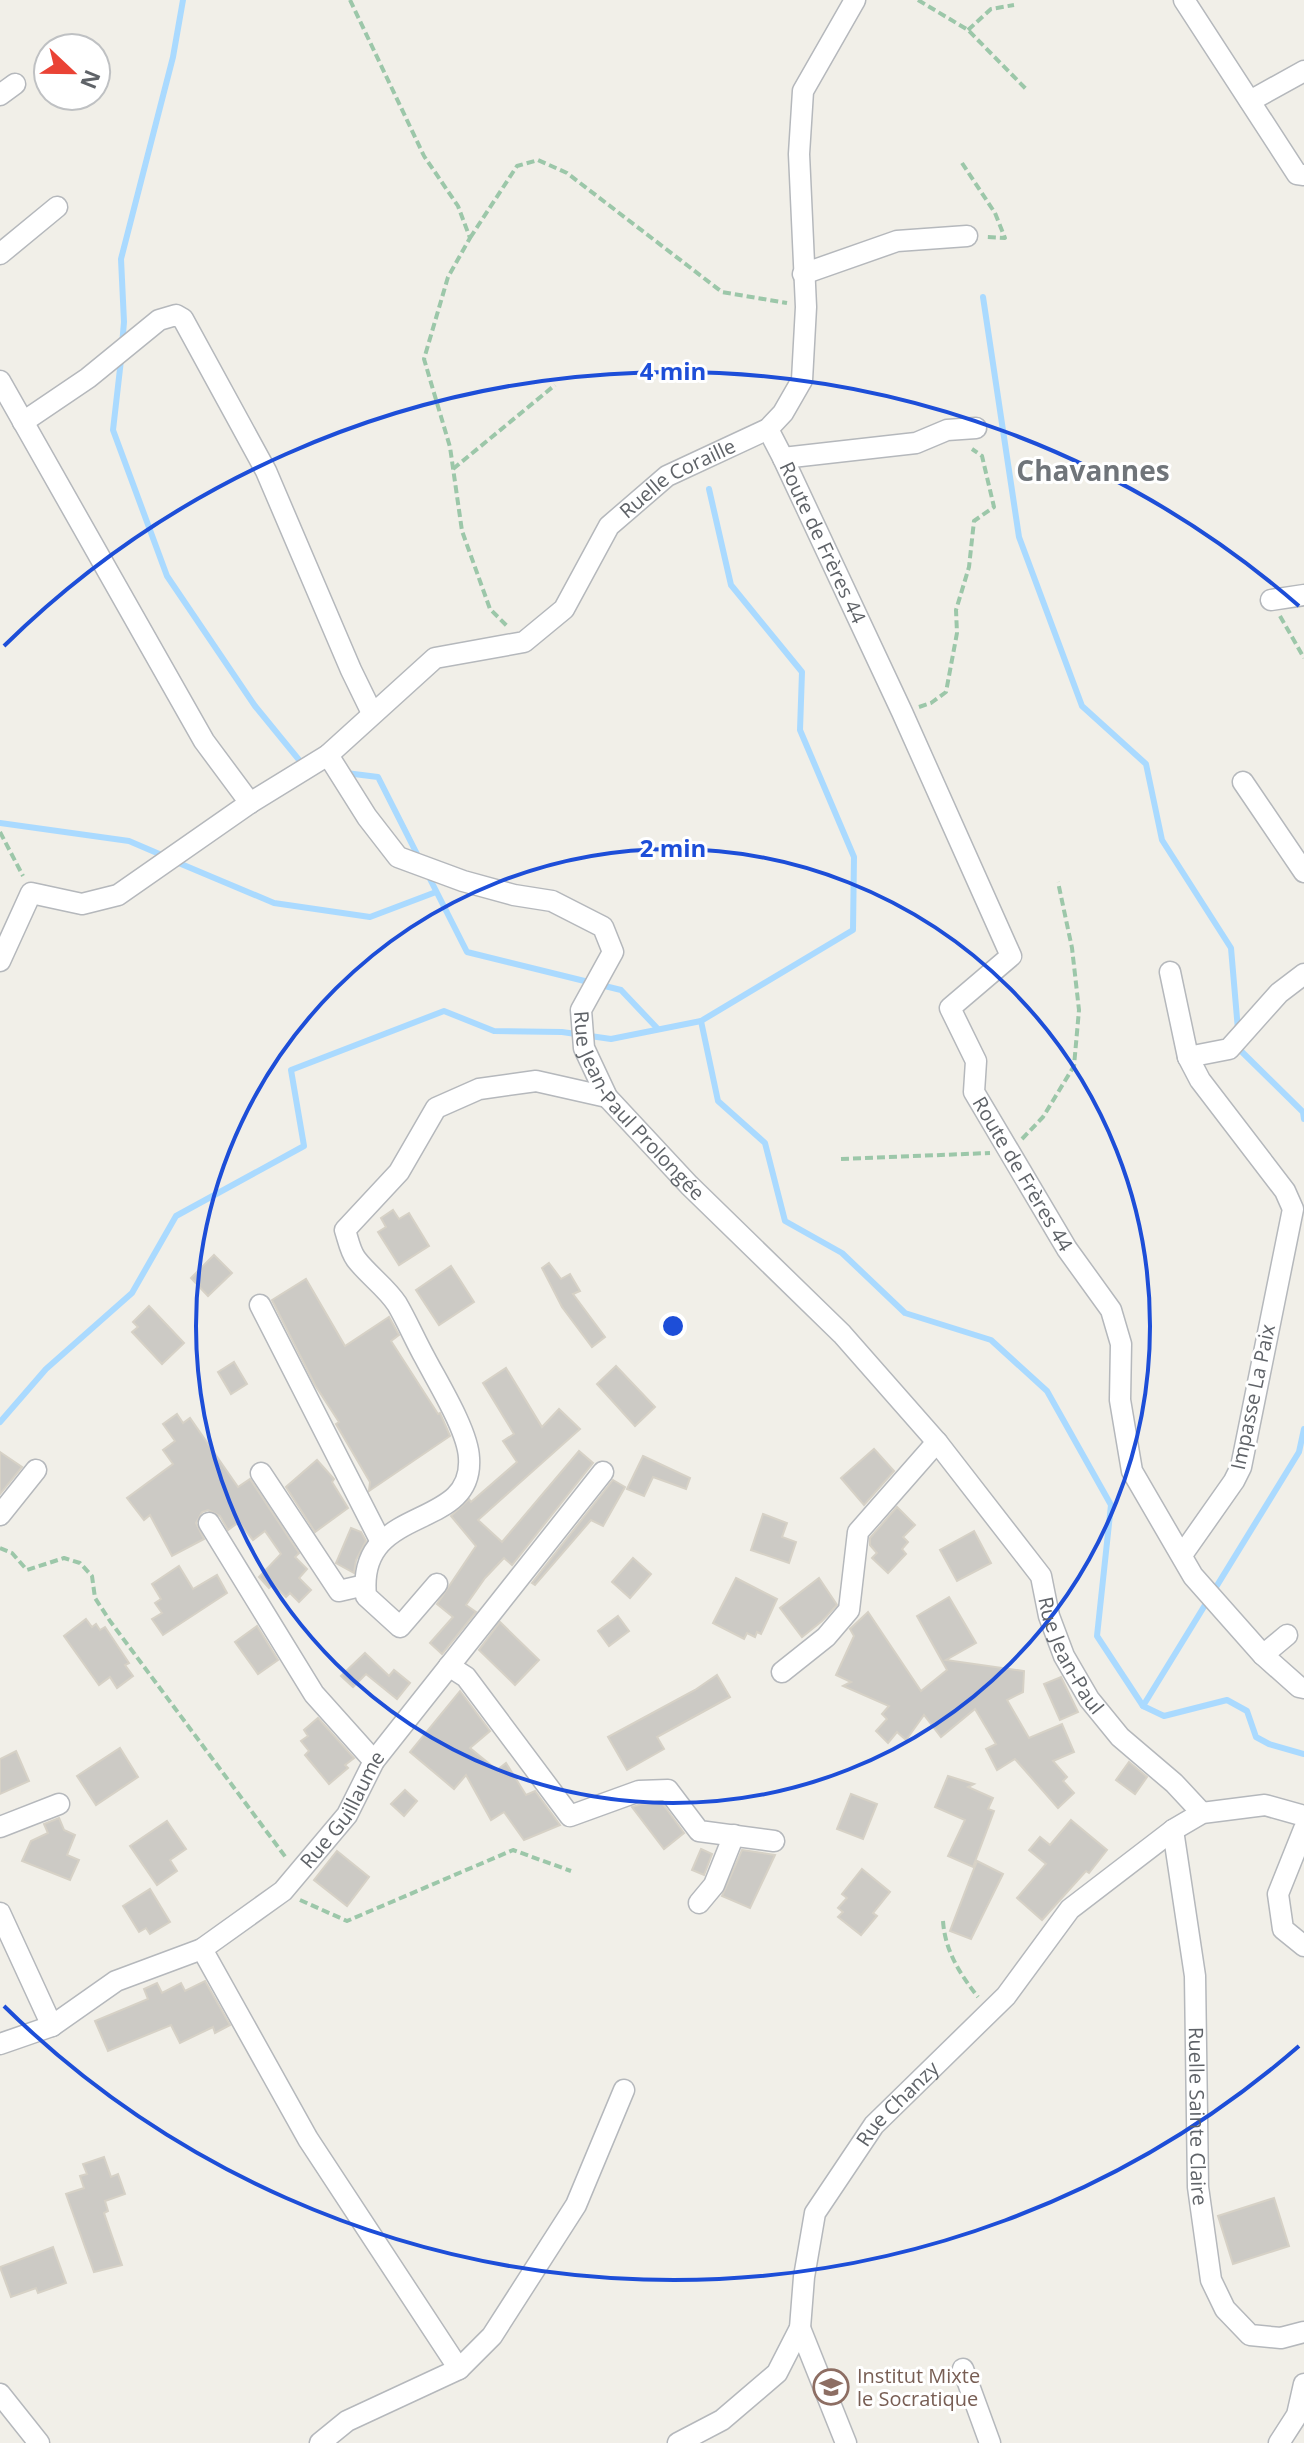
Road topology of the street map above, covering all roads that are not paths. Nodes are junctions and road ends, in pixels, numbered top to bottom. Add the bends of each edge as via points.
1 (855, 0) edge
2 (1184, 0) edge
3 (1304, 71) edge
4 (1250, 101) junction
5 (1304, 175) edge
6 (57, 207) dead end
7 (967, 236) road end
8 (0, 254) edge
9 (803, 274) junction
10 (0, 381) edge
11 (23, 422) junction
12 (976, 428) dead end
13 (768, 429) junction
14 (783, 458) junction
15 (1304, 595) edge
16 (1271, 600) road end
17 (372, 713) junction
18 (328, 755) junction
19 (1243, 782) dead end
20 (250, 803) junction
21 (1304, 872) edge
22 (0, 961) edge
23 (1170, 972) dead end
24 (1304, 974) edge
25 (1188, 1057) junction
26 (607, 1097) junction
27 (260, 1305) dead end
28 (937, 1442) junction
29 (36, 1470) dead end
30 (603, 1472) dead end
31 (261, 1473) dead end
32 (0, 1515) edge
33 (209, 1523) dead end
34 (380, 1540) junction
35 (1182, 1555) junction
36 (437, 1584) dead end
37 (365, 1585) junction
38 (1287, 1635) dead end
39 (1263, 1655) junction
40 (449, 1666) junction
41 (782, 1672) dead end
42 (1304, 1688) edge
43 (374, 1761) junction
44 (59, 1804) dead end
45 (1202, 1813) junction
46 (1304, 1816) edge
47 (0, 1827) edge
48 (1304, 1829) edge
49 (1173, 1830) junction
50 (734, 1835) junction
51 (774, 1841) dead end
52 (699, 1903) dead end
53 (0, 1913) edge
54 (1304, 1946) edge
55 (202, 1949) junction
56 (52, 2026) junction
57 (0, 2044) edge
58 (624, 2090) dead end
59 (800, 2328) junction
60 (1304, 2332) edge
61 (459, 2369) junction
62 (963, 2369) dead end
63 (1304, 2384) edge
64 (0, 2394) edge
65 (39, 2443) edge
66 (320, 2443) edge
67 (678, 2443) edge
68 (846, 2443) edge
69 (990, 2443) edge
70 (1279, 2443) edge

1 - 9 street, Ruelle Coraille via 803,91
2 - 4 street
3 - 4 street
4 - 5 street via 1297,174
6 - 8 street
7 - 9 street via 897,241
9 - 13 street, Ruelle Coraille via 802,380
10 - 11 street
11 - 17 street via 159,320 176,315 183,319 266,471
11 - 20 street via 204,741
12 - 14 street via 947,430 916,443
13 - 14 street, Route de Frères 44
13 - 17 street, Ruelle Coraille via 667,476 609,526 564,609 524,642 435,658
14 - 35 street, Route de Frères 44 via 1011,956 950,1008 976,1061 974,1092 1067,1249 1111,1310 1121,1344 1120,1400 1132,1471
15 - 16 street
17 - 18 street, Ruelle Coraille
18 - 20 street, Ruelle Coraille
18 - 26 street, Rue Jean-Paul Prolongée via 398,857 463,881 552,901 603,927 613,952 581,1010 584,1048
19 - 21 street
20 - 22 street, Ruelle Coraille via 118,895 82,904 31,893
23 - 25 street
24 - 25 street via 1279,993 1229,1049
25 - 35 street, Impasse La Paix via 1293,1209 1241,1467
26 - 28 street, Rue Jean-Paul Prolongée via 842,1334
26 - 34 street via 536,1081 479,1089 436,1108 399,1172 345,1230 354,1256 396,1302 470,1456 460,1491
27 - 34 street
28 - 41 street via 858,1532 849,1610 826,1637
28 - 45 street, Rue Jean-Paul via 1041,1576 1064,1656 1089,1699 1120,1737
29 - 32 street
30 - 40 street, Rue Guillaume
31 - 37 street via 339,1591
33 - 43 street via 314,1694
34 - 37 street via 369,1556
35 - 39 street, Route de Frères 44 via 1193,1576
36 - 37 street via 400,1627 366,1596
38 - 39 street
39 - 42 street, Route de Frères 44
40 - 43 street, Rue Guillaume
40 - 50 street via 466,1677 570,1816 639,1791 668,1790 699,1831
43 - 55 street, Rue Guillaume via 347,1815 283,1891
44 - 47 street
45 - 46 street via 1265,1805
45 - 49 street, Rue Chanzy
48 - 54 street via 1278,1894 1283,1929
49 - 59 street, Rue Chanzy via 1070,1909 1006,1996 874,2125 815,2213
49 - 60 street, Ruelle Sainte Claire via 1195,1976 1198,2187 1211,2280 1225,2309 1250,2335 1281,2338
50 - 51 street
50 - 52 street via 714,1885
53 - 56 street
55 - 56 street, Rue Guillaume via 116,1981
55 - 61 street via 308,2139
56 - 57 street, Rue Guillaume
58 - 61 street via 576,2205 492,2336
59 - 67 street, Rue Chanzy via 777,2373 722,2420
59 - 68 street
61 - 66 street via 347,2421
62 - 69 street
63 - 70 street via 1297,2415
64 - 65 street

